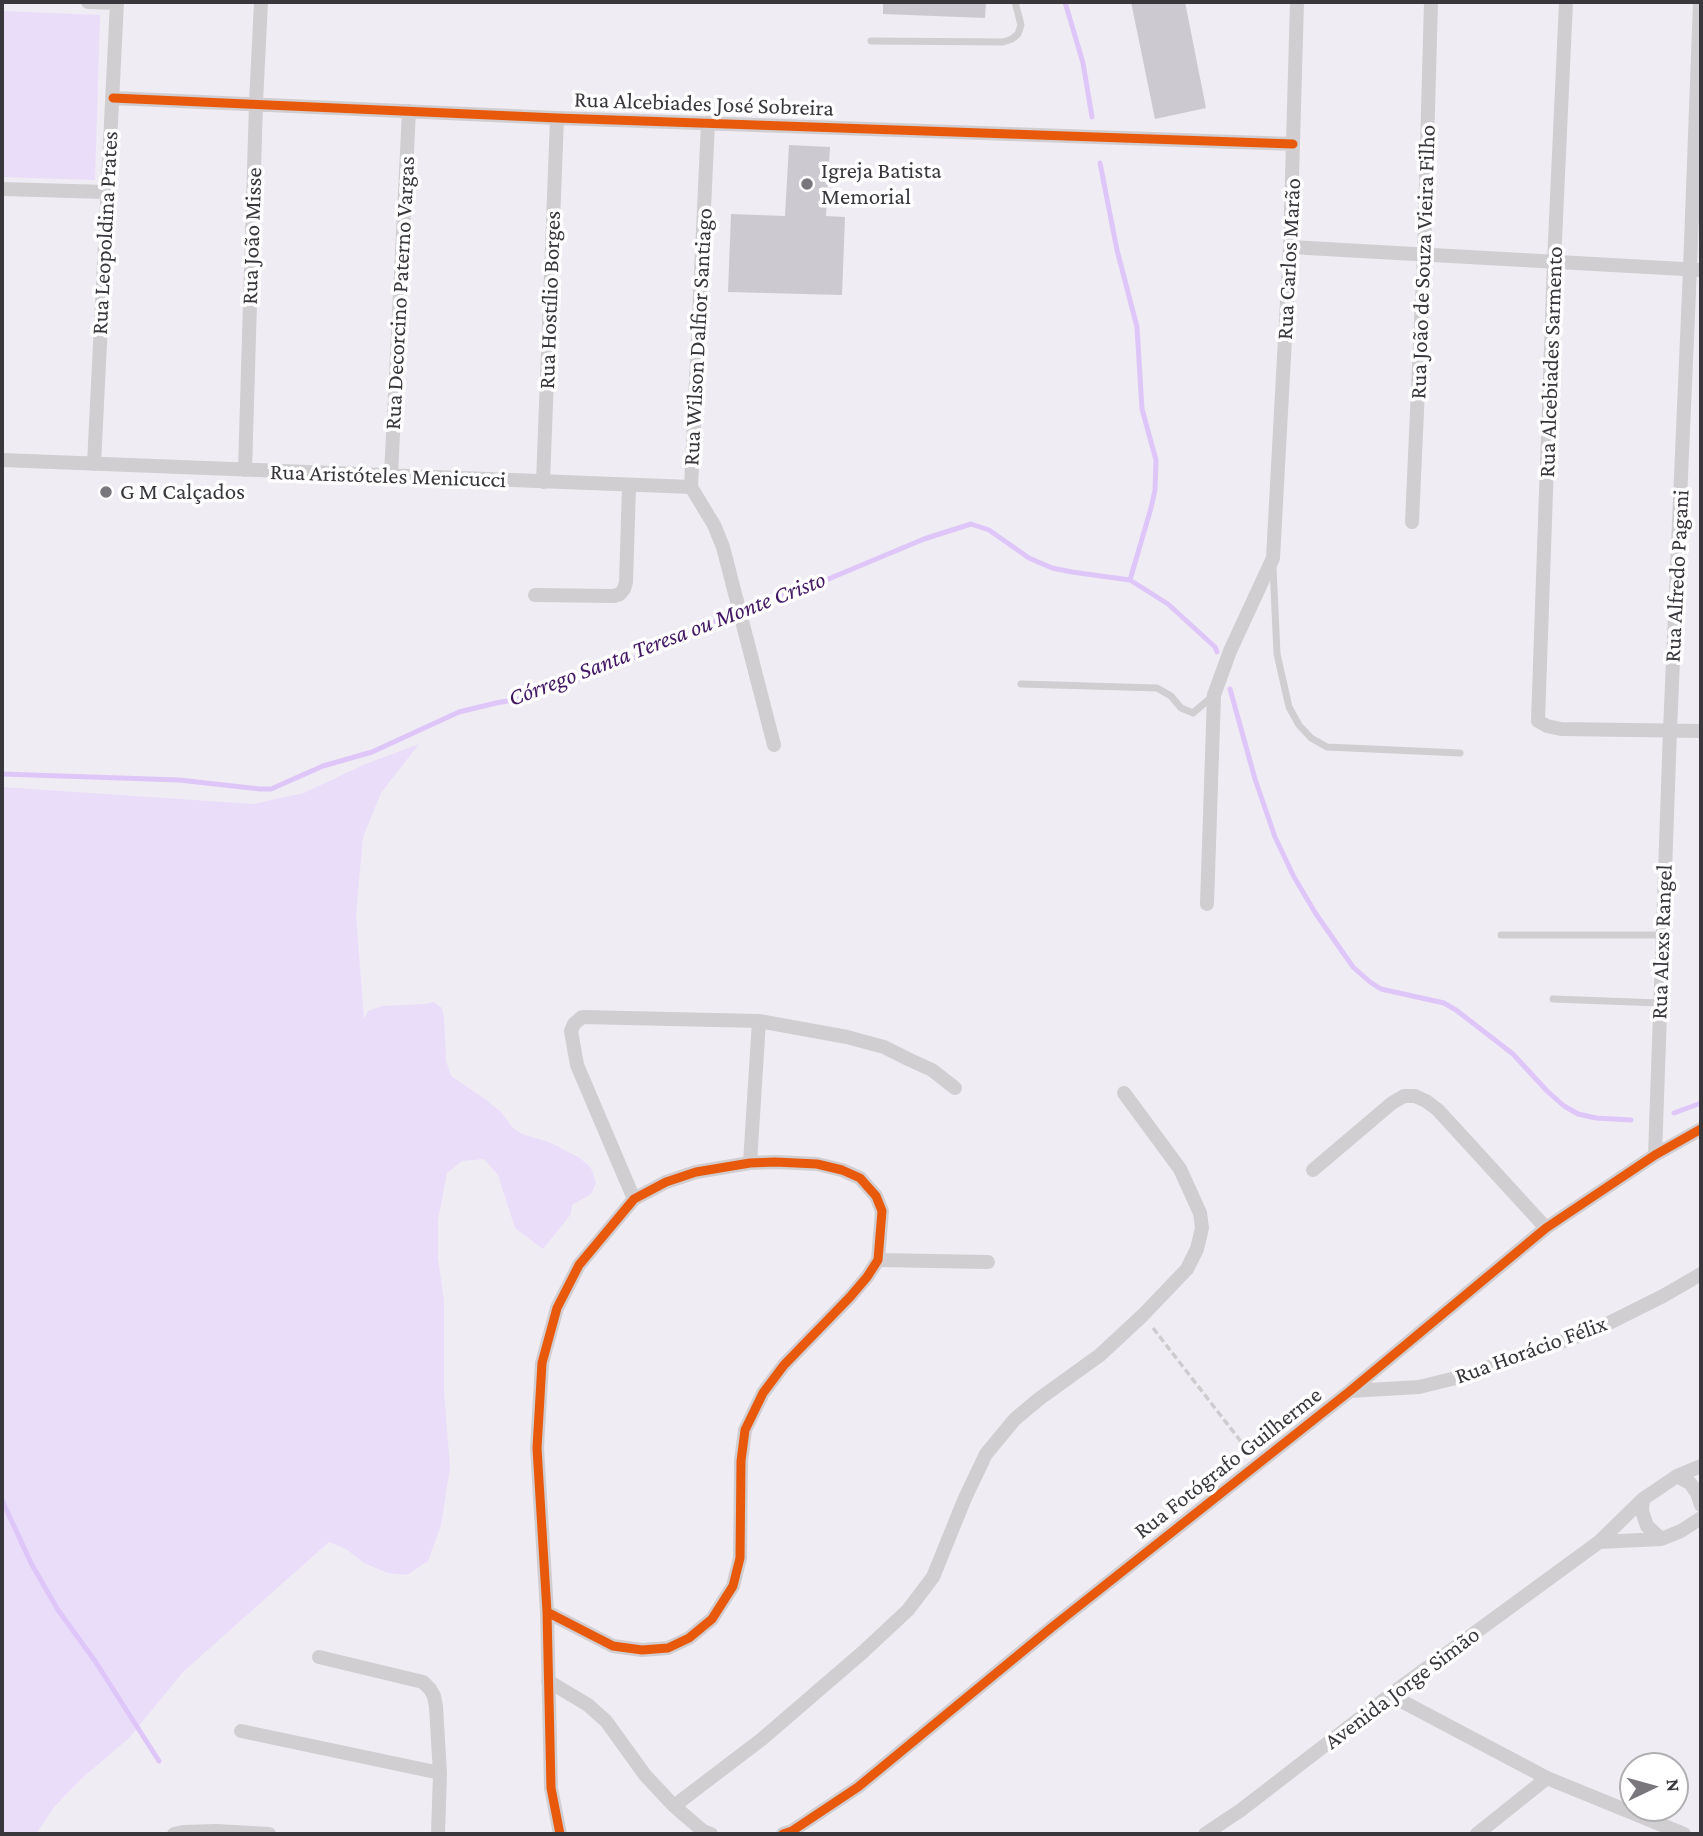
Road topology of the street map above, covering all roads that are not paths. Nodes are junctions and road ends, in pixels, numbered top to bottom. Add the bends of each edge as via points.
1 (88, 2) edge
2 (261, 2) edge
3 (1015, 2) edge
4 (1297, 2) edge
5 (1431, 2) edge
6 (1566, 2) edge
7 (1700, 2) edge
8 (117, 3) edge
9 (871, 41) dead end
10 (113, 98) junction
11 (256, 103) junction
12 (409, 111) junction
13 (557, 118) junction
14 (708, 123) junction
15 (1293, 144) junction
16 (2, 189) edge
17 (107, 192) junction
18 (1290, 247) junction
19 (1424, 255) junction
20 (1554, 262) junction
21 (1696, 270) edge
22 (2, 460) edge
23 (94, 464) junction
24 (245, 470) junction
25 (391, 475) junction
26 (543, 482) junction
27 (629, 486) junction
28 (691, 487) junction
29 (1412, 522) dead end
30 (1273, 558) junction
31 (535, 596) dead end
32 (1021, 684) dead end
33 (1214, 695) junction
34 (1670, 730) junction
35 (1701, 731) edge
36 (774, 745) dead end
37 (1460, 753) dead end
38 (1207, 904) dead end
39 (1501, 935) dead end
40 (1663, 935) junction
41 (1553, 999) dead end
42 (1660, 1003) junction
43 (759, 1021) junction
44 (955, 1088) dead end
45 (1124, 1093) dead end
46 (1701, 1129) edge
47 (1655, 1155) junction
48 (750, 1163) junction
49 (1313, 1170) dead end
50 (634, 1199) junction
51 (1546, 1228) junction
52 (878, 1260) junction
53 (988, 1262) dead end
54 (1701, 1274) edge
55 (1350, 1391) junction
56 (1701, 1466) edge
57 (1677, 1476) junction
58 (1643, 1499) junction
59 (1701, 1505) edge
60 (1698, 1524) edge
61 (1661, 1539) junction
62 (1599, 1542) junction
63 (547, 1612) junction
64 (318, 1657) dead end
65 (548, 1681) junction
66 (1390, 1695) junction
67 (241, 1731) dead end
68 (440, 1773) junction
69 (1547, 1778) junction
70 (674, 1806) junction
71 (174, 1834) edge
72 (269, 1834) edge
73 (438, 1834) edge
74 (560, 1834) edge
75 (711, 1834) edge
76 (783, 1834) edge
77 (1205, 1834) edge
78 (1477, 1834) edge
79 (1684, 1834) edge

1 - 8 street
2 - 11 street, Rua João Misse
3 - 9 lane via 1021,25 1018,34 1003,42
4 - 15 street, Rua Carlos Marão
5 - 19 street, Rua João de Souza Vieira Filho
6 - 20 street, Rua Alcebiades Sarmento
7 - 21 street, Rua Alfredo Pagani
8 - 10 street, Rua Leopoldina Prates
10 - 11 street, Rua Alcebiades José Sobreira
10 - 17 street, Rua Leopoldina Prates
11 - 12 street, Rua Alcebiades José Sobreira
11 - 24 street, Rua João Misse
12 - 13 street, Rua Alcebiades José Sobreira
12 - 25 street, Rua Decorcino Paterno Vargas
13 - 14 street, Rua Alcebiades José Sobreira
13 - 26 street, Rua Hostílio Borges
14 - 15 street, Rua Alcebiades José Sobreira
14 - 28 street, Rua Wilson Dalfior Santiago
15 - 18 street, Rua Carlos Marão
16 - 17 street
17 - 23 street, Rua Leopoldina Prates
18 - 19 street
18 - 30 street, Rua Carlos Marão
19 - 20 street
19 - 29 street, Rua João de Souza Vieira Filho
20 - 21 street
20 - 34 street, Rua Alcebiades Sarmento via 1538,721 1561,729
21 - 34 street, Rua Alfredo Pagani
22 - 23 street, Rua Aristóteles Menicucci
23 - 24 street, Rua Aristóteles Menicucci
24 - 25 street, Rua Aristóteles Menicucci
25 - 26 street, Rua Aristóteles Menicucci
26 - 27 street, Rua Aristóteles Menicucci
27 - 28 street, Rua Aristóteles Menicucci
27 - 31 street via 626,582 620,594
28 - 36 street, Rua Wilson Dalfior Santiago via 723,547
30 - 33 street
30 - 37 lane via 1277,654 1289,707 1311,738 1327,747
32 - 33 lane via 1157,688 1193,713
33 - 38 street
34 - 35 street
34 - 40 street, Rua Alexs Rangel
39 - 40 lane
40 - 42 street, Rua Alexs Rangel
41 - 42 lane
42 - 47 street, Rua Alexs Rangel
43 - 44 street via 884,1047 932,1070
43 - 48 street
43 - 50 street via 582,1017 574,1024 570,1031 577,1065
45 - 70 street via 1180,1169 1200,1213 1202,1228 1187,1269 1100,1355 1015,1419 986,1454 933,1577 908,1609 762,1739
46 - 47 street, Rua Fotógrafo Guilherme
47 - 51 street, Rua Fotógrafo Guilherme
48 - 50 street via 696,1172
48 - 52 street via 817,1164 859,1178 877,1196 882,1212
49 - 51 street via 1392,1103 1415,1096 1438,1110
50 - 63 street via 579,1265 557,1308 542,1363 537,1448
51 - 55 street, Rua Fotógrafo Guilherme
52 - 53 street
52 - 63 street via 850,1297 784,1365 763,1393 745,1430 740,1558 733,1586 712,1619 668,1648 642,1650 613,1646
54 - 55 street, Rua Horácio Félix via 1593,1331 1460,1377 1419,1387
55 - 76 street, Rua Fotógrafo Guilherme via 858,1787
56 - 57 street, Avenida Jorge Simão
57 - 58 street, Avenida Jorge Simão
57 - 59 street via 1690,1483
58 - 61 street via 1647,1526
58 - 62 street, Avenida Jorge Simão
60 - 61 street
61 - 62 street
62 - 66 street, Avenida Jorge Simão
63 - 65 street
64 - 68 street via 423,1682 434,1696
65 - 70 street via 606,1721
65 - 74 street via 551,1788
66 - 69 street
66 - 77 street, Avenida Jorge Simão
67 - 68 street
68 - 73 street
69 - 78 street
69 - 79 street
70 - 75 street
71 - 72 street via 216,1830

